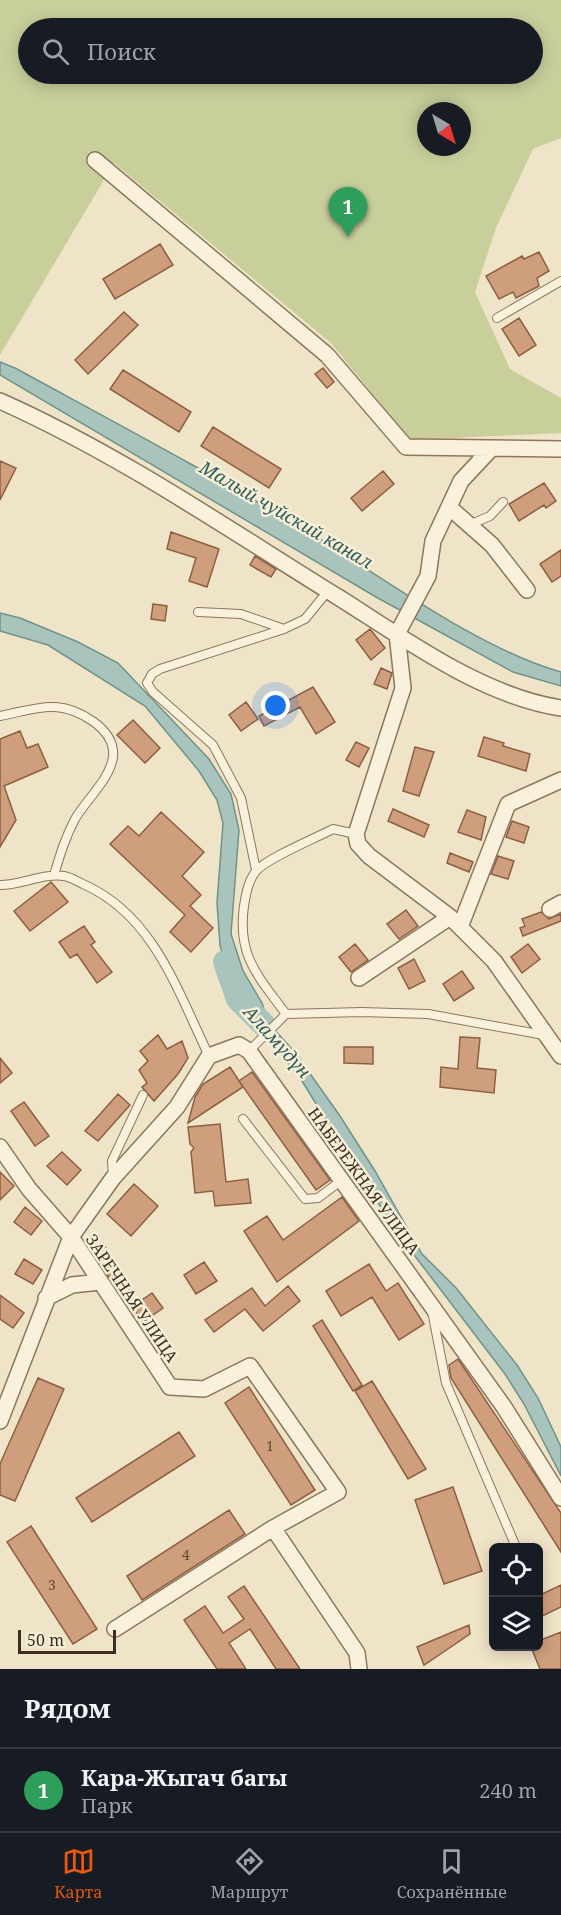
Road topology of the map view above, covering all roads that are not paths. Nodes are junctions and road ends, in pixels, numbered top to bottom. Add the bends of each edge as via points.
1 (95, 160) dead end
2 (561, 281) edge
3 (497, 318) dead end
4 (0, 400) edge
5 (561, 449) edge
6 (490, 450) junction
7 (503, 502) dead end
8 (448, 507) junction
9 (469, 525) junction
10 (527, 590) dead end
11 (328, 591) junction
12 (198, 612) dead end
13 (284, 628) junction
14 (401, 628) junction
15 (561, 708) edge
16 (0, 716) edge
17 (561, 780) edge
18 (356, 834) junction
19 (256, 870) junction
20 (54, 876) junction
21 (0, 885) edge
22 (455, 922) junction
23 (359, 978) dead end
24 (284, 1016) junction
25 (549, 1036) junction
26 (249, 1051) junction
27 (209, 1056) junction
28 (561, 1056) edge
29 (143, 1095) dead end
30 (243, 1119) dead end
31 (0, 1147) edge
32 (113, 1178) junction
33 (342, 1180) junction
34 (71, 1237) junction
35 (100, 1282) junction
36 (46, 1298) junction
37 (432, 1306) junction
38 (4, 1399) edge
39 (0, 1421) edge
40 (561, 1498) edge
41 (273, 1528) junction
42 (514, 1543) edge
43 (115, 1629) dead end
44 (356, 1668) edge

1 - 6 street via 327,355 406,447
2 - 3 lane
4 - 11 street via 48,422
5 - 6 street
6 - 8 street via 460,481
7 - 9 lane via 490,516
8 - 9 street
8 - 14 street via 433,541 428,576
9 - 10 street via 492,545
11 - 13 lane via 305,619
11 - 14 street
12 - 13 lane via 241,614
13 - 19 lane via 160,669 147,683 213,745 241,798
14 - 15 street via 477,680 533,704
14 - 18 street via 403,688
16 - 20 lane via 55,707 93,721 112,745 108,771 63,842
17 - 22 street via 508,804
18 - 19 lane via 333,829
18 - 22 street via 358,844 369,856
19 - 24 lane via 246,888 243,943 247,960
20 - 21 lane
20 - 27 lane via 67,876 102,892 150,937
22 - 23 street
22 - 25 street via 494,961
24 - 25 lane via 428,1014
24 - 26 lane
25 - 28 street
26 - 27 street via 239,1045
26 - 33 street, НАБЕРЕЖНАЯ УЛИЦА
27 - 32 street via 177,1107
29 - 32 lane via 112,1161
30 - 33 lane via 305,1199 318,1198
31 - 34 street via 29,1189
32 - 34 street
33 - 37 street, НАБЕРЕЖНАЯ УЛИЦА
34 - 35 street, ЗАРЕЧНАЯ УЛИЦА
34 - 36 street
35 - 36 street via 72,1285
35 - 41 street, ЗАРЕЧНАЯ УЛИЦА via 170,1387 204,1389 250,1366 338,1492
36 - 38 street
37 - 40 street, НАБЕРЕЖНАЯ УЛИЦА via 504,1407
37 - 42 lane via 446,1383
38 - 39 street
41 - 43 street, ЗАРЕЧНАЯ УЛИЦА
41 - 44 street via 357,1653

